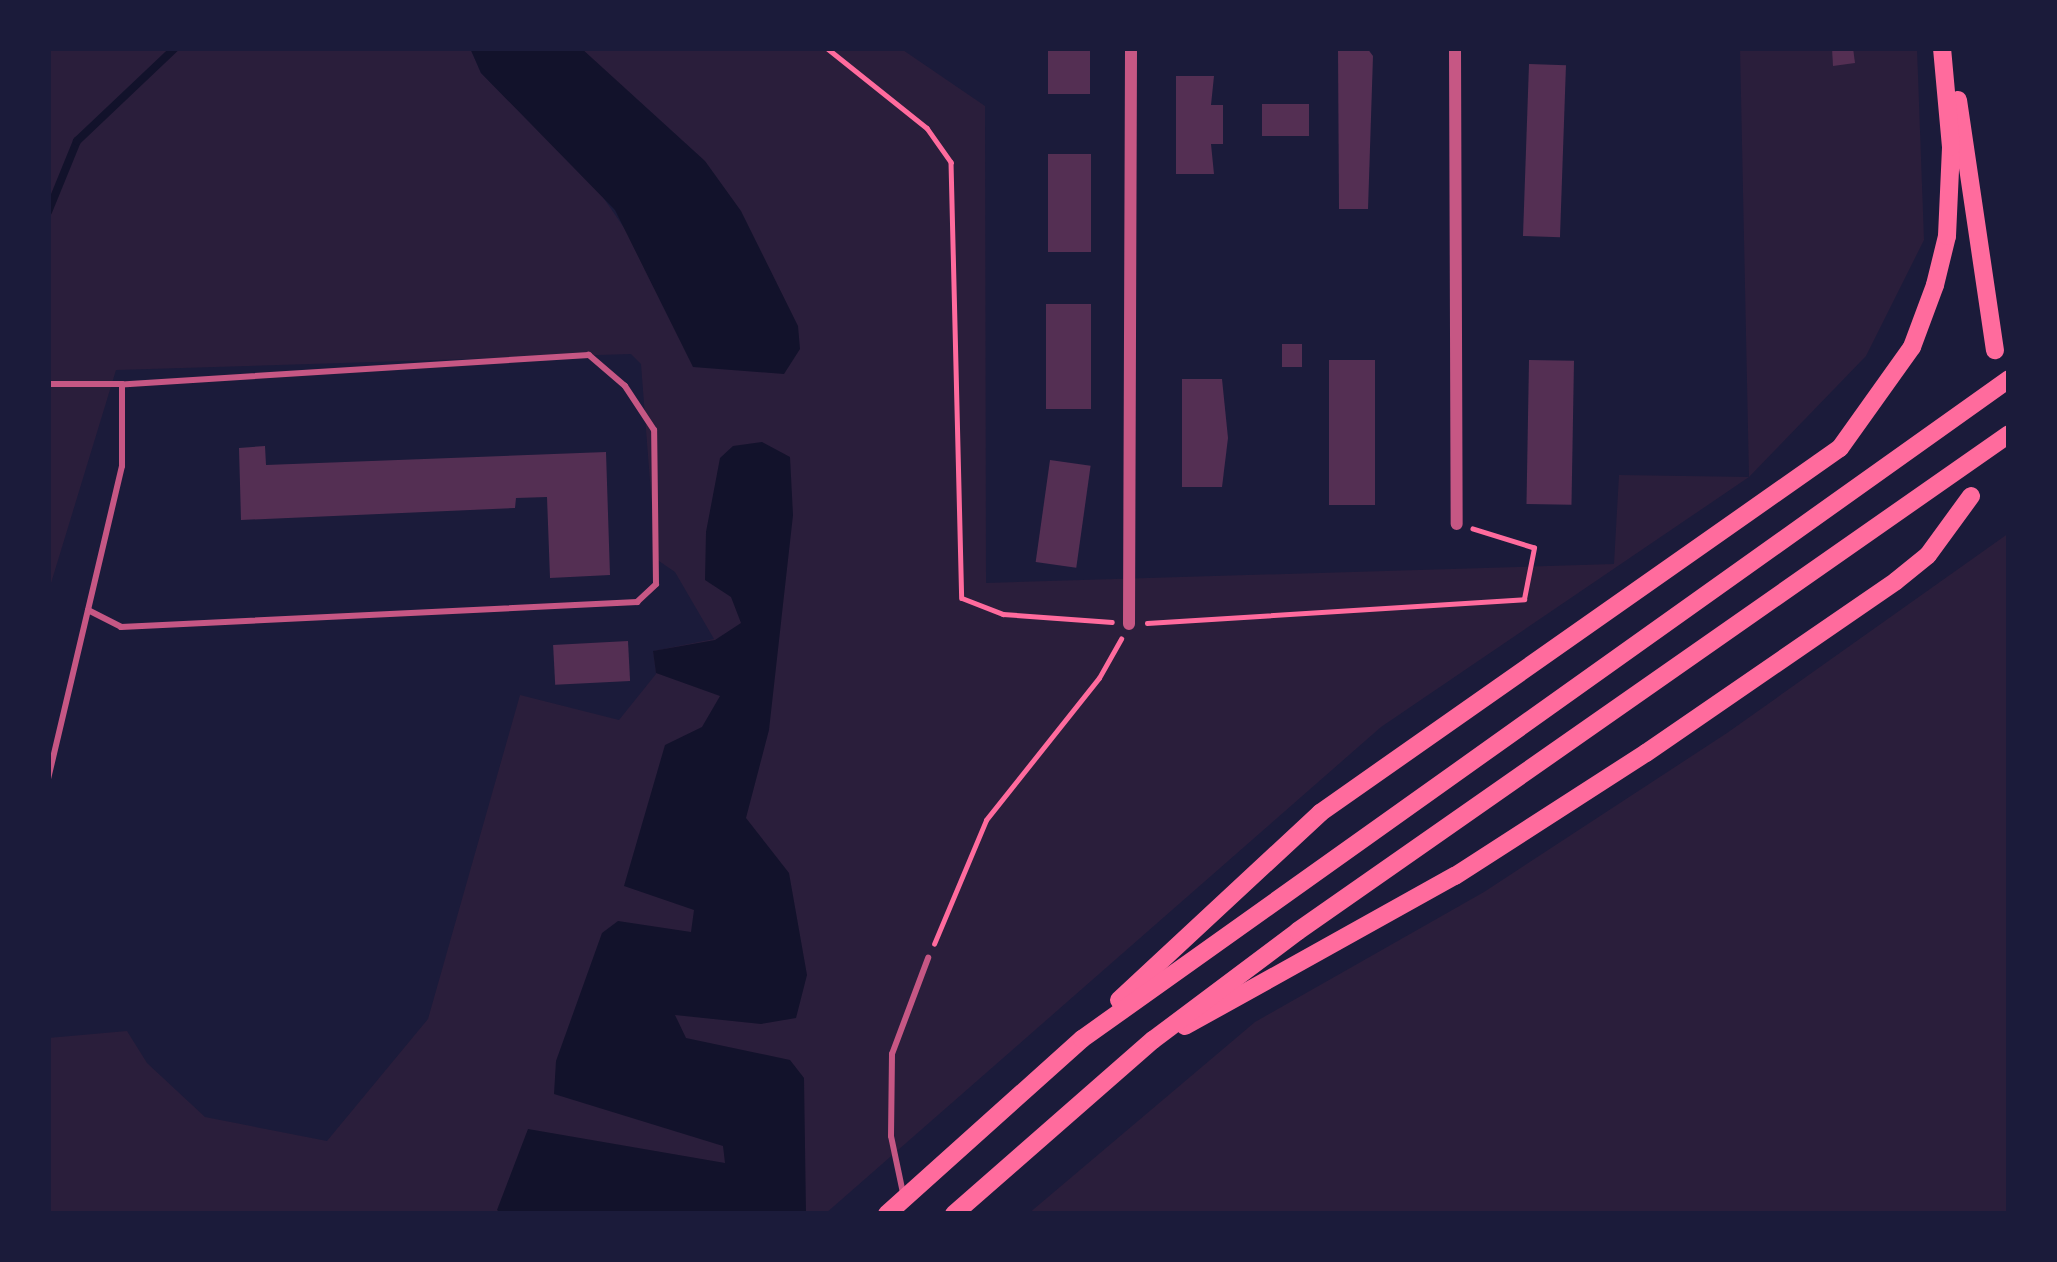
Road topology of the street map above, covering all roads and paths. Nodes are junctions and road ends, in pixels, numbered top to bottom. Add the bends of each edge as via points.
1 (827, 48) edge
2 (1131, 48) edge
3 (1455, 48) edge
4 (1945, 48) edge
5 (1995, 350) dead end
6 (2009, 379) edge
7 (48, 385) edge
8 (122, 385) junction
9 (2009, 434) edge
10 (1971, 496) dead end
11 (1456, 524) joint
12 (88, 610) junction
13 (1129, 624) junction
14 (48, 779) edge
15 (928, 958) joint
16 (1082, 1039) junction
17 (1154, 1040) junction
18 (887, 1214) edge
19 (907, 1214) edge
20 (954, 1214) edge

1 - 13 path via 927,128 951,162 962,598 1003,614
2 - 13 street
3 - 11 street
4 - 5 main road
4 - 16 main road via 1951,147 1936,286 1912,347 1840,448 1320,813
6 - 16 main road
7 - 8 lane
8 - 12 lane via 122,466
8 - 12 lane via 589,355 625,386 654,430 656,584 637,602 168,625 121,627
9 - 17 main road
10 - 17 main road via 1928,555 1896,581 1646,753 1416,899 1237,1003
11 - 13 path via 1534,548 1524,598
12 - 14 lane
13 - 15 path via 1100,678 986,820
15 - 19 lane via 892,1054 891,1136
16 - 18 main road
17 - 20 main road

